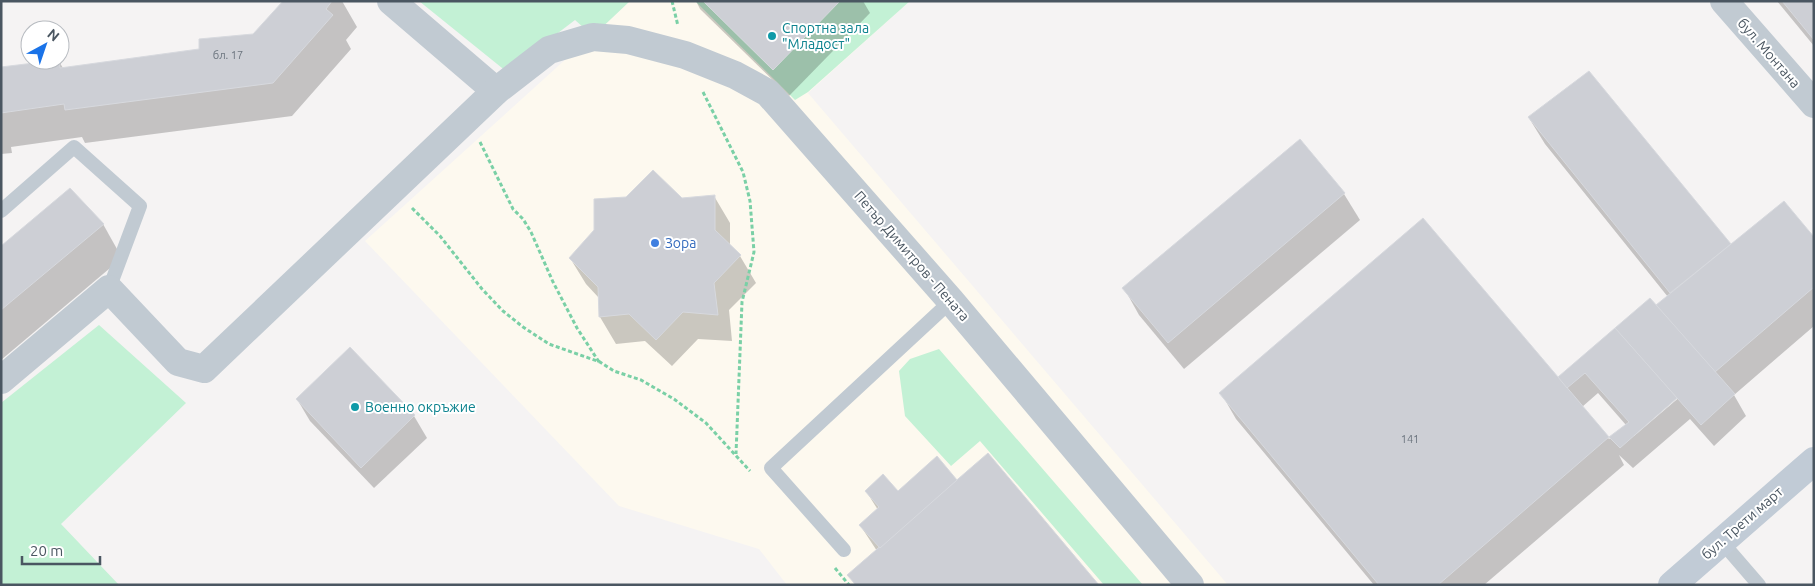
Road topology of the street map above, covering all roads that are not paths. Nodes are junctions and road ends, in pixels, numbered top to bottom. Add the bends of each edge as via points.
1 (391, 1) edge
2 (1724, 1) edge
3 (496, 91) junction
4 (1814, 104) edge
5 (1, 211) edge
6 (109, 289) junction
7 (951, 301) junction
8 (1, 380) edge
9 (1814, 461) edge
10 (1721, 541) junction
11 (844, 550) dead end
12 (1190, 585) edge
13 (1672, 585) edge
14 (1759, 585) edge

1 - 3 street
2 - 4 street, бул. Монтана
3 - 6 street, Петър Димитров - Пената via 204,370 178,362
3 - 7 street, Петър Димитров - Пената via 549,50 593,37 628,40 685,55 735,75 768,93
5 - 6 lane via 74,146 140,206
6 - 8 street
7 - 11 lane via 771,468
7 - 12 street, Петър Димитров - Пената
9 - 10 main road, бул. Трети март
10 - 13 main road, бул. Трети март
10 - 14 lane

